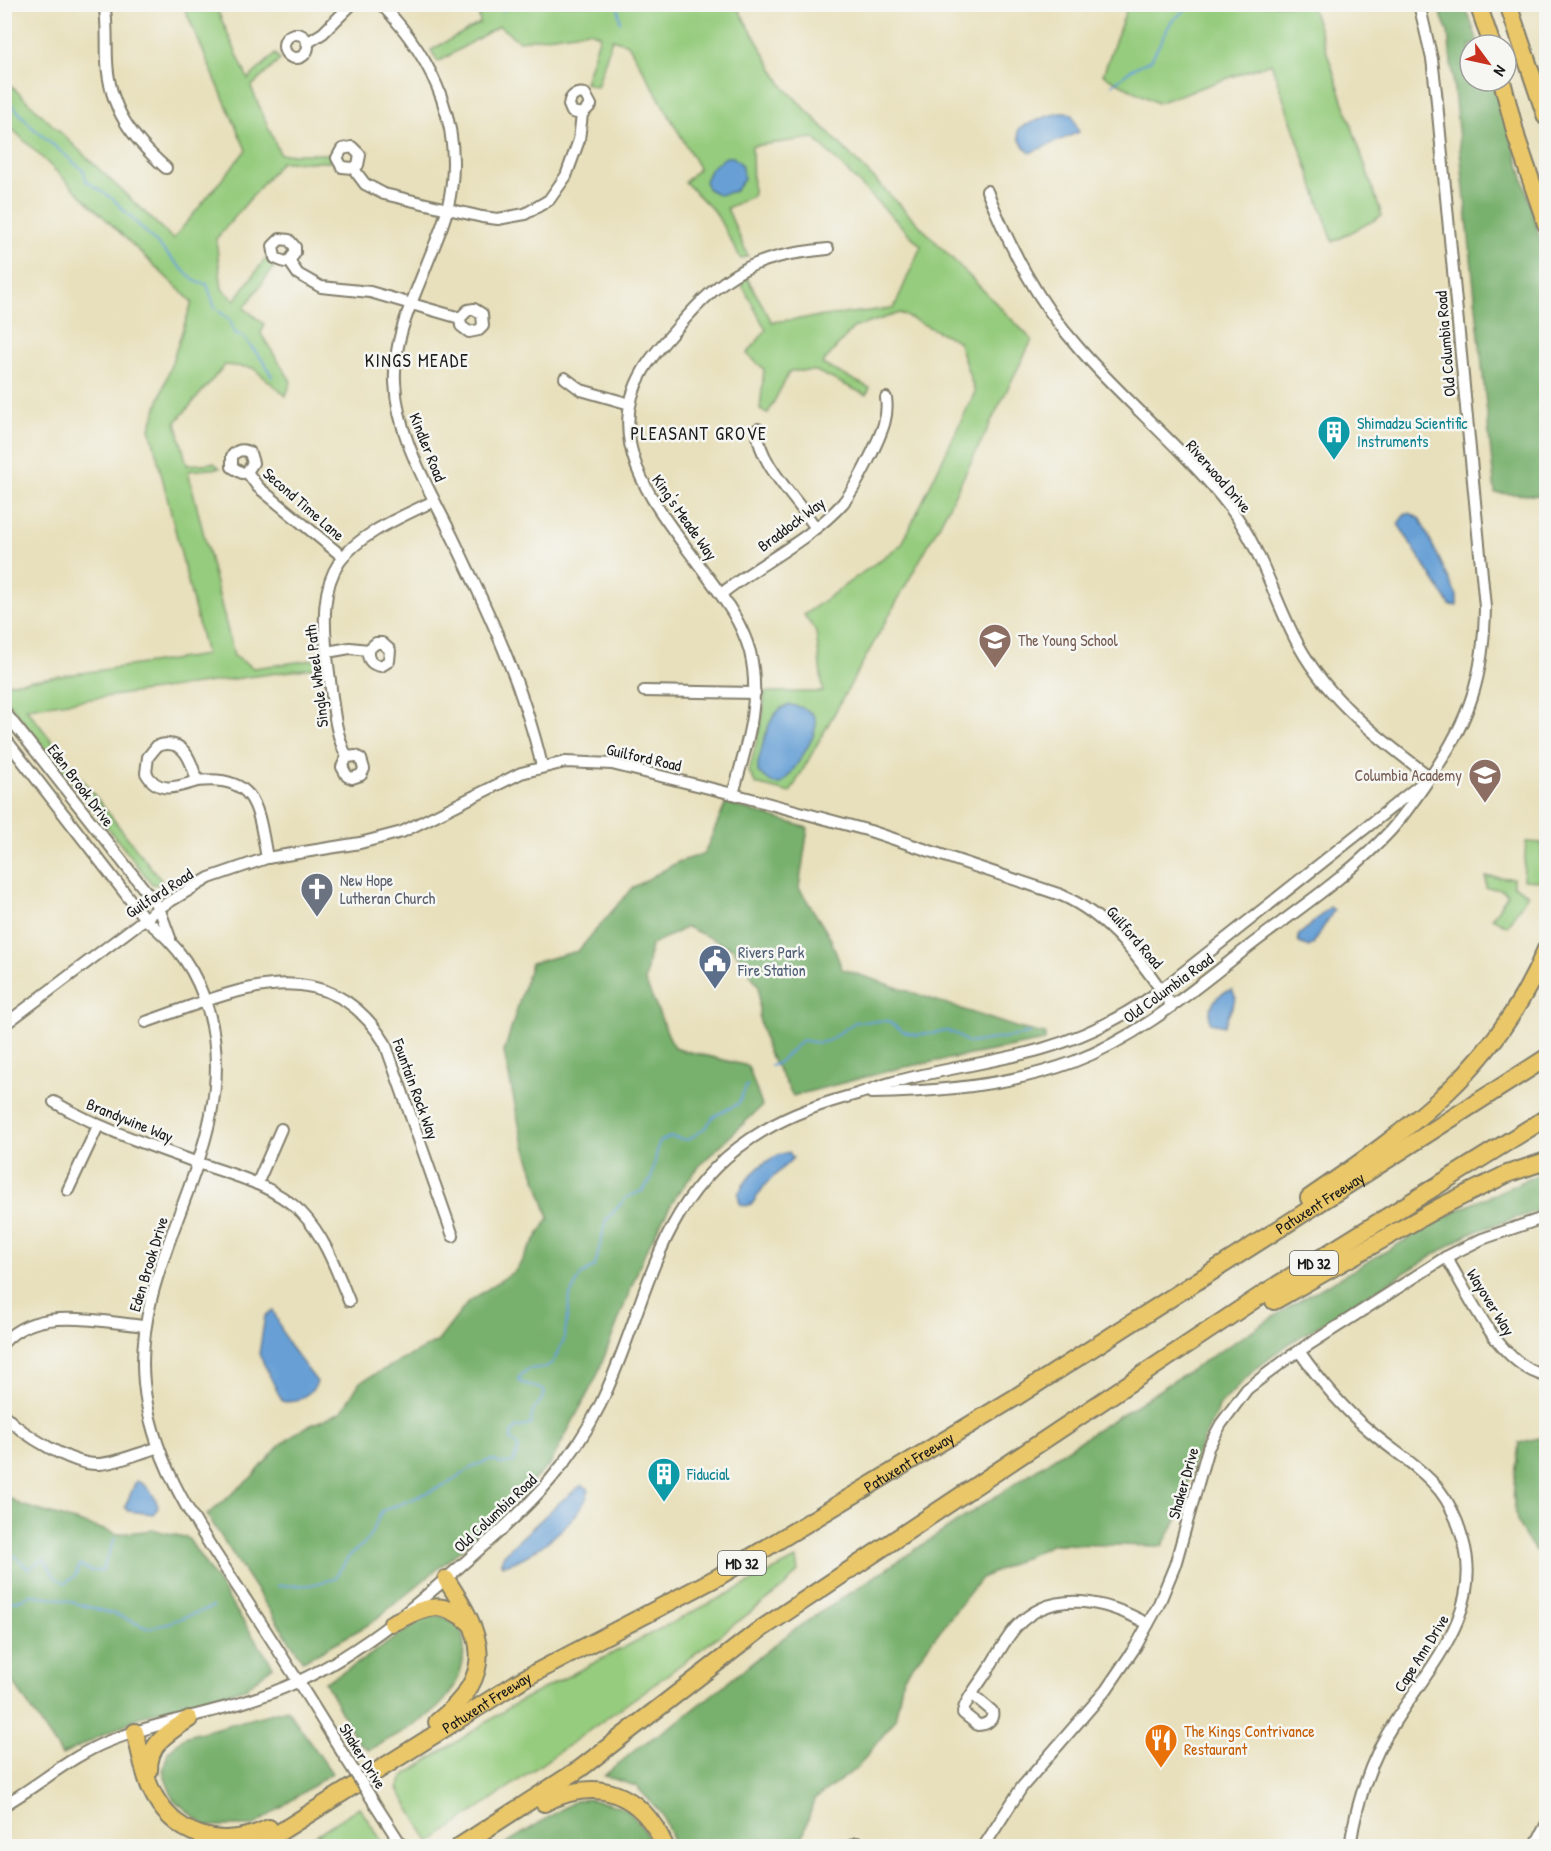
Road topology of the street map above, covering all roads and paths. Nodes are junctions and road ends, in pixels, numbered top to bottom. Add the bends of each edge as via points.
1 (104, 4) edge
2 (352, 4) edge
3 (381, 4) edge
4 (1419, 4) edge
5 (1478, 4) edge
6 (1508, 4) edge
7 (1488, 33) edge
8 (307, 43) dead end
9 (1523, 50) junction
10 (1506, 93) edge
11 (1507, 93) edge
12 (1546, 103) edge
13 (582, 114) dead end
14 (1546, 117) edge
15 (166, 168) dead end
16 (353, 168) dead end
17 (987, 191) dead end
18 (1546, 202) edge
19 (448, 208) junction
20 (1546, 224) edge
21 (828, 249) dead end
22 (290, 261) dead end
23 (411, 303) junction
24 (460, 318) dead end
25 (565, 378) dead end
26 (886, 398) dead end
27 (630, 404) junction
28 (758, 429) dead end
29 (247, 472) dead end
30 (434, 501) junction
31 (815, 527) junction
32 (343, 556) junction
33 (721, 594) junction
34 (368, 650) dead end
35 (327, 651) junction
36 (644, 691) dead end
37 (755, 693) junction
38 (4, 711) edge
39 (4, 737) edge
40 (346, 758) dead end
41 (542, 766) junction
42 (1430, 777) junction
43 (197, 781) junction
44 (733, 794) junction
45 (267, 858) junction
46 (159, 908) junction
47 (145, 919) junction
48 (170, 939) junction
49 (1546, 949) edge
50 (1161, 990) junction
51 (205, 1002) junction
52 (1172, 1006) junction
53 (146, 1022) dead end
54 (4, 1025) edge
55 (1546, 1058) edge
56 (859, 1094) junction
57 (54, 1102) dead end
58 (1546, 1118) edge
59 (98, 1126) junction
60 (281, 1129) dead end
61 (1546, 1161) edge
62 (197, 1162) junction
63 (257, 1184) junction
64 (68, 1190) dead end
65 (1546, 1217) edge
66 (453, 1236) dead end
67 (1446, 1257) junction
68 (349, 1300) dead end
69 (145, 1326) junction
70 (4, 1342) edge
71 (1094, 1349) junction
72 (1299, 1351) junction
73 (1546, 1376) edge
74 (1084, 1412) junction
75 (4, 1416) edge
76 (157, 1448) junction
77 (446, 1579) junction
78 (392, 1623) junction
79 (1148, 1624) junction
80 (474, 1626) junction
81 (299, 1681) junction
82 (973, 1695) dead end
83 (189, 1719) junction
84 (135, 1732) junction
85 (383, 1766) junction
86 (149, 1784) junction
87 (4, 1805) edge
88 (320, 1807) junction
89 (1546, 1825) edge
90 (258, 1846) edge
91 (402, 1846) edge
92 (461, 1846) edge
93 (665, 1846) edge
94 (851, 1846) edge
95 (867, 1846) edge
96 (984, 1846) edge
97 (1350, 1846) edge
98 (1535, 1846) edge

1 - 15 street via 107,69 118,112 136,140
2 - 8 street
3 - 19 street, Kindler Road via 420,50 448,111 453,165
4 - 42 street, Old Columbia Road via 1434,81 1485,607 1484,655 1469,712
5 - 7 highway
6 - 9 highway
9 - 12 highway
9 - 14 highway
10 - 20 highway
11 - 18 highway
13 - 19 street via 572,165 549,200 525,214 498,219
16 - 19 street via 359,179 374,190
17 - 42 street, Riverwood Drive via 1023,271 1059,325 1232,510 1259,555 1298,644 1321,681 1356,719
19 - 23 street, Kindler Road
21 - 27 street, King's Meade Way via 774,257 723,281 653,356 642,371
22 - 23 street via 298,274 321,287 370,292
23 - 24 street
23 - 30 street, Kindler Road via 395,360 396,400 408,442
25 - 27 street via 580,390
26 - 31 street, Braddock Way via 886,420 861,476 842,503
27 - 33 street, King's Meade Way via 627,422 637,472
28 - 31 street via 757,439 765,458
29 - 32 street, Second Time Lane via 258,487
30 - 32 street, Single Wheel Path via 367,534
30 - 41 street, Kindler Road via 508,656
31 - 33 street, Braddock Way
32 - 35 street, Single Wheel Path via 326,595 323,624
33 - 37 street, King's Meade Way via 744,635
34 - 35 street
35 - 40 street, Single Wheel Path via 339,738
36 - 37 street
37 - 44 street, King's Meade Way via 752,723
38 - 46 street, Eden Brook Drive
39 - 47 street, Eden Brook Drive
41 - 44 street, Guilford Road via 590,761 612,764
41 - 45 street, Guilford Road via 402,832
42 - 50 street, Old Columbia Road
42 - 52 street, Old Columbia Road via 1408,810 1368,852
43 - 43 street via 190,757 179,746 165,743 148,757 146,772 159,786 171,788
43 - 45 street via 226,780 248,792 256,807
44 - 50 street, Guilford Road via 870,831 1069,898 1105,921
45 - 46 street, Guilford Road via 209,878
46 - 47 street, Guilford Road
46 - 48 street, Eden Brook Drive
47 - 48 street, Eden Brook Drive
47 - 54 street, Guilford Road
48 - 51 street, Eden Brook Drive via 191,969
49 - 71 highway via 1529,987 1494,1041 1437,1104 1387,1144
50 - 52 street, Guilford Road
50 - 56 street, Old Columbia Road via 1118,1019 1067,1042 890,1083
51 - 53 street, Fountain Rock Way
51 - 62 street, Eden Brook Drive via 215,1045 216,1087
51 - 66 street, Fountain Rock Way via 249,987 290,983 328,992 357,1010 379,1034 391,1057
52 - 56 street, Old Columbia Road via 1129,1036 1050,1069 994,1082
55 - 71 highway, Patuxent Freeway / MD 32
56 - 77 street, Old Columbia Road via 806,1109 760,1132 700,1185 662,1242 612,1377 574,1450 536,1498
57 - 59 street, Brandywine Way
58 - 74 highway, MD 32
59 - 62 street, Brandywine Way
59 - 64 street
60 - 63 street
61 - 74 highway via 1507,1174 1440,1207
62 - 63 street, Brandywine Way
62 - 69 street, Eden Brook Drive via 156,1278
63 - 68 street, Brandywine Way via 290,1203 313,1227
65 - 67 street, Shaker Drive via 1482,1239
67 - 72 street, Shaker Drive
67 - 73 street, Wayover Way via 1500,1344 1522,1365
69 - 70 street via 49,1320 21,1328
69 - 76 street, Eden Brook Drive via 144,1381
71 - 85 highway, Patuxent Freeway / MD 32 via 773,1546 523,1679
72 - 79 street, Shaker Drive via 1247,1389 1221,1424 1203,1461 1175,1565
72 - 97 street, Cape Ann Drive via 1325,1387 1353,1416 1439,1489 1458,1522 1468,1559 1461,1616 1380,1747 1363,1791
74 - 92 highway, MD 32 via 758,1631 589,1762
75 - 76 street via 67,1456 88,1464 106,1463
76 - 81 street, Eden Brook Drive via 182,1501
77 - 78 street, Old Columbia Road
77 - 80 highway
78 - 80 highway via 434,1606 455,1612
78 - 81 street, Old Columbia Road
79 - 82 street via 1091,1602 1064,1602 1038,1610 1025,1618 1006,1640
79 - 96 street, Shaker Drive via 1106,1690 1022,1787
80 - 85 highway via 478,1665 465,1696
81 - 83 street, Old Columbia Road via 237,1706
81 - 91 street, Shaker Drive, bridge
83 - 84 street, Old Columbia Road
83 - 86 highway via 162,1737 151,1752
84 - 86 highway
84 - 87 street, Old Columbia Road via 92,1749
85 - 88 highway, Patuxent Freeway / MD 32
86 - 88 highway via 174,1821 213,1841 253,1838 282,1820
88 - 90 highway, Patuxent Freeway / MD 32
89 - 98 street
92 - 93 highway via 554,1798 584,1789 604,1791 632,1803 653,1824
94 - 95 street

